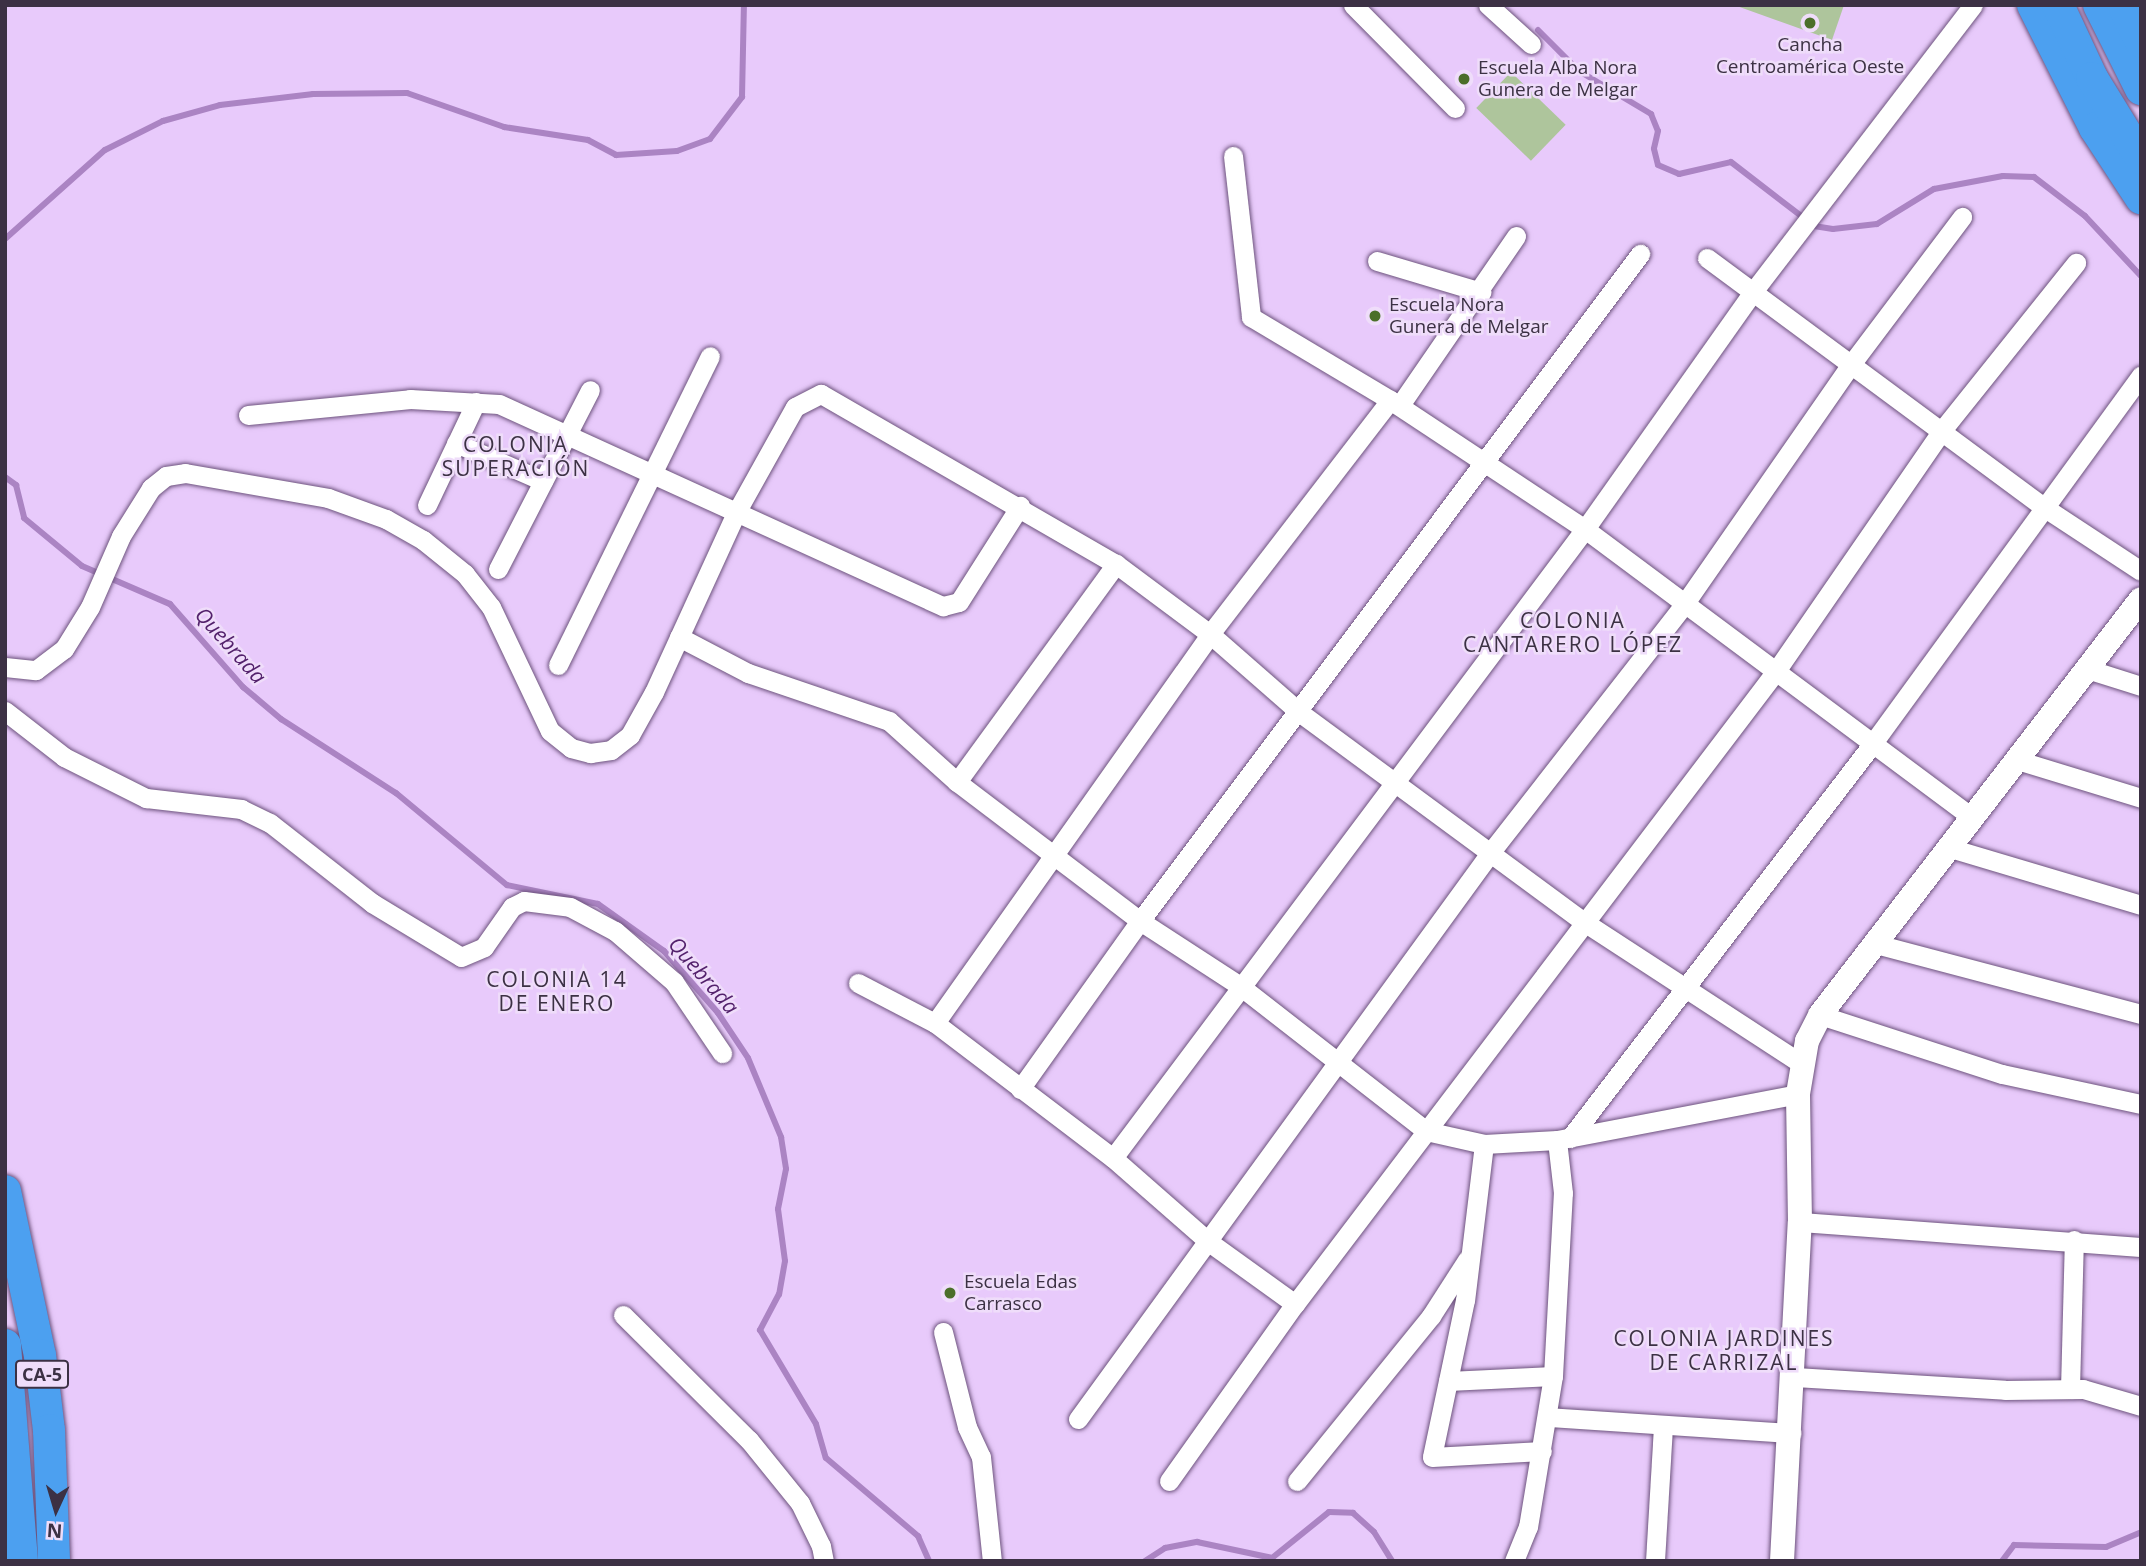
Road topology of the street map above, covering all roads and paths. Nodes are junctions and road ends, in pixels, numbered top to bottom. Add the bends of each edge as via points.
1 (1353, 5) edge
2 (1488, 5) edge
3 (1973, 5) edge
4 (2032, 5) edge
5 (2058, 5) edge
6 (2099, 5) edge
7 (2123, 5) edge
8 (2141, 42) edge
9 (1531, 44) dead end
10 (2141, 89) edge
11 (1455, 108) dead end
12 (1233, 156) dead end
13 (2141, 158) edge
14 (2141, 198) edge
15 (1962, 217) dead end
16 (1516, 236) dead end
17 (1640, 254) dead end
18 (1707, 258) dead end
19 (1377, 261) dead end
20 (2076, 263) dead end
21 (1481, 292) junction
22 (1752, 293) junction
23 (710, 356) dead end
24 (1852, 363) junction
25 (2141, 375) edge
26 (590, 390) dead end
27 (476, 402) junction
28 (1395, 403) junction
29 (248, 415) dead end
30 (1943, 429) junction
31 (566, 433) junction
32 (456, 443) junction
33 (1483, 460) junction
34 (653, 472) junction
35 (542, 481) junction
36 (427, 505) dead end
37 (1020, 506) junction
38 (2042, 506) junction
39 (737, 511) junction
40 (1585, 529) junction
41 (1116, 565) junction
42 (498, 569) dead end
43 (2141, 571) edge
44 (2141, 599) edge
45 (1685, 603) junction
46 (1210, 635) junction
47 (679, 638) junction
48 (558, 665) dead end
49 (5, 667) edge
50 (2087, 669) junction
51 (1776, 671) junction
52 (2141, 686) edge
53 (5, 711) edge
54 (1299, 712) junction
55 (1873, 743) junction
56 (2017, 761) junction
57 (1395, 780) junction
58 (957, 782) junction
59 (2141, 798) edge
60 (1972, 817) junction
61 (1950, 848) junction
62 (1052, 853) junction
63 (1490, 853) junction
64 (2141, 905) edge
65 (1140, 921) junction
66 (1584, 922) junction
67 (1876, 944) junction
68 (858, 983) dead end
69 (1240, 986) junction
70 (1683, 990) junction
71 (2141, 1014) edge
72 (1820, 1015) junction
73 (935, 1023) junction
74 (722, 1053) dead end
75 (1800, 1063) junction
76 (1338, 1066) junction
77 (1020, 1089) junction
78 (1798, 1094) junction
79 (2141, 1104) edge
80 (1426, 1131) junction
81 (1563, 1139) junction
82 (1484, 1144) junction
83 (1113, 1158) junction
84 (5, 1191) edge
85 (1800, 1222) junction
86 (2074, 1240) junction
87 (1209, 1242) junction
88 (2141, 1247) edge
89 (1471, 1254) junction
90 (1295, 1304) junction
91 (622, 1315) dead end
92 (943, 1332) dead end
93 (5, 1345) edge
94 (1553, 1376) junction
95 (1795, 1377) junction
96 (1448, 1381) junction
97 (8, 1386) edge
98 (2070, 1389) junction
99 (2140, 1404) edge
100 (1548, 1417) junction
101 (1078, 1419) dead end
102 (1663, 1426) junction
103 (1791, 1433) junction
104 (1542, 1451) junction
105 (1169, 1481) dead end
106 (1297, 1481) dead end
107 (22, 1561) edge
108 (54, 1561) edge
109 (824, 1561) edge
110 (992, 1561) edge
111 (1514, 1561) edge
112 (1656, 1561) edge
113 (1782, 1561) edge

1 - 11 street
2 - 9 street
3 - 22 street
4 - 14 highway via 2095,128
5 - 13 highway via 2092,78
6 - 10 highway
7 - 8 highway
12 - 28 street via 1251,317
15 - 24 street
16 - 21 street
17 - 33 street
18 - 22 street
19 - 21 street
20 - 30 street
21 - 28 street
22 - 24 street
22 - 40 street
23 - 34 street
24 - 30 street
24 - 45 street
25 - 38 street
26 - 31 street
27 - 29 street via 410,399
27 - 31 street via 499,404
27 - 32 street
28 - 33 street
28 - 46 street
30 - 38 street
30 - 51 street
31 - 34 street
31 - 35 street
32 - 35 street
32 - 36 street
33 - 40 street
33 - 54 street
34 - 39 street
34 - 48 street
35 - 42 street
37 - 39 street via 959,602 943,607
37 - 39 street via 821,394 795,407
37 - 41 street
38 - 43 street
38 - 55 street
39 - 47 street
40 - 45 street
40 - 57 street
41 - 46 street
41 - 58 street
44 - 50 street
45 - 51 street
45 - 63 street
46 - 54 street
46 - 62 street
47 - 49 street via 629,735 611,750 590,753 571,748 550,731 491,607 465,574 424,540 386,519 328,498 185,473 166,476 151,488 121,536 90,607 50,664 36,670
47 - 58 street via 748,673 889,721
50 - 52 street
50 - 56 street
51 - 55 street
51 - 66 street
53 - 74 street via 64,757 146,798 241,809 270,823 372,903 461,957 484,947 512,907 524,901 570,908 615,931 674,982
54 - 57 street
54 - 65 street
55 - 60 street
55 - 70 street
56 - 59 street
56 - 60 street
57 - 63 street
57 - 69 street
58 - 62 street
60 - 61 street
61 - 64 street
61 - 67 street
62 - 65 street
62 - 73 street
63 - 66 street
63 - 76 street
65 - 69 street
65 - 77 street
66 - 70 street
66 - 80 street
67 - 71 street
67 - 72 street
68 - 73 street
69 - 76 street
69 - 83 street
70 - 75 street
70 - 81 street
72 - 75 street
72 - 79 street via 2002,1074
73 - 77 street
75 - 78 street
76 - 80 street
76 - 87 street
77 - 83 street
78 - 81 street
78 - 85 street
80 - 82 street
80 - 90 street
81 - 82 street
81 - 94 street
82 - 89 street
83 - 87 street
84 - 108 highway, CA-5 via 40,1355 49,1430
85 - 86 street
85 - 95 street
86 - 88 street
86 - 98 street
87 - 90 street
87 - 101 street
89 - 96 street
89 - 106 street via 1431,1317
90 - 105 street
91 - 109 street via 749,1440 800,1503
92 - 110 street via 967,1427 981,1457
93 - 97 highway, CA-5
94 - 96 street
94 - 100 street
95 - 98 street via 2005,1390
95 - 103 street
96 - 104 street via 1432,1457
97 - 107 highway, CA-5
98 - 99 street
100 - 102 street
100 - 104 street
102 - 103 street
102 - 112 street
103 - 113 street
104 - 111 street via 1528,1527

